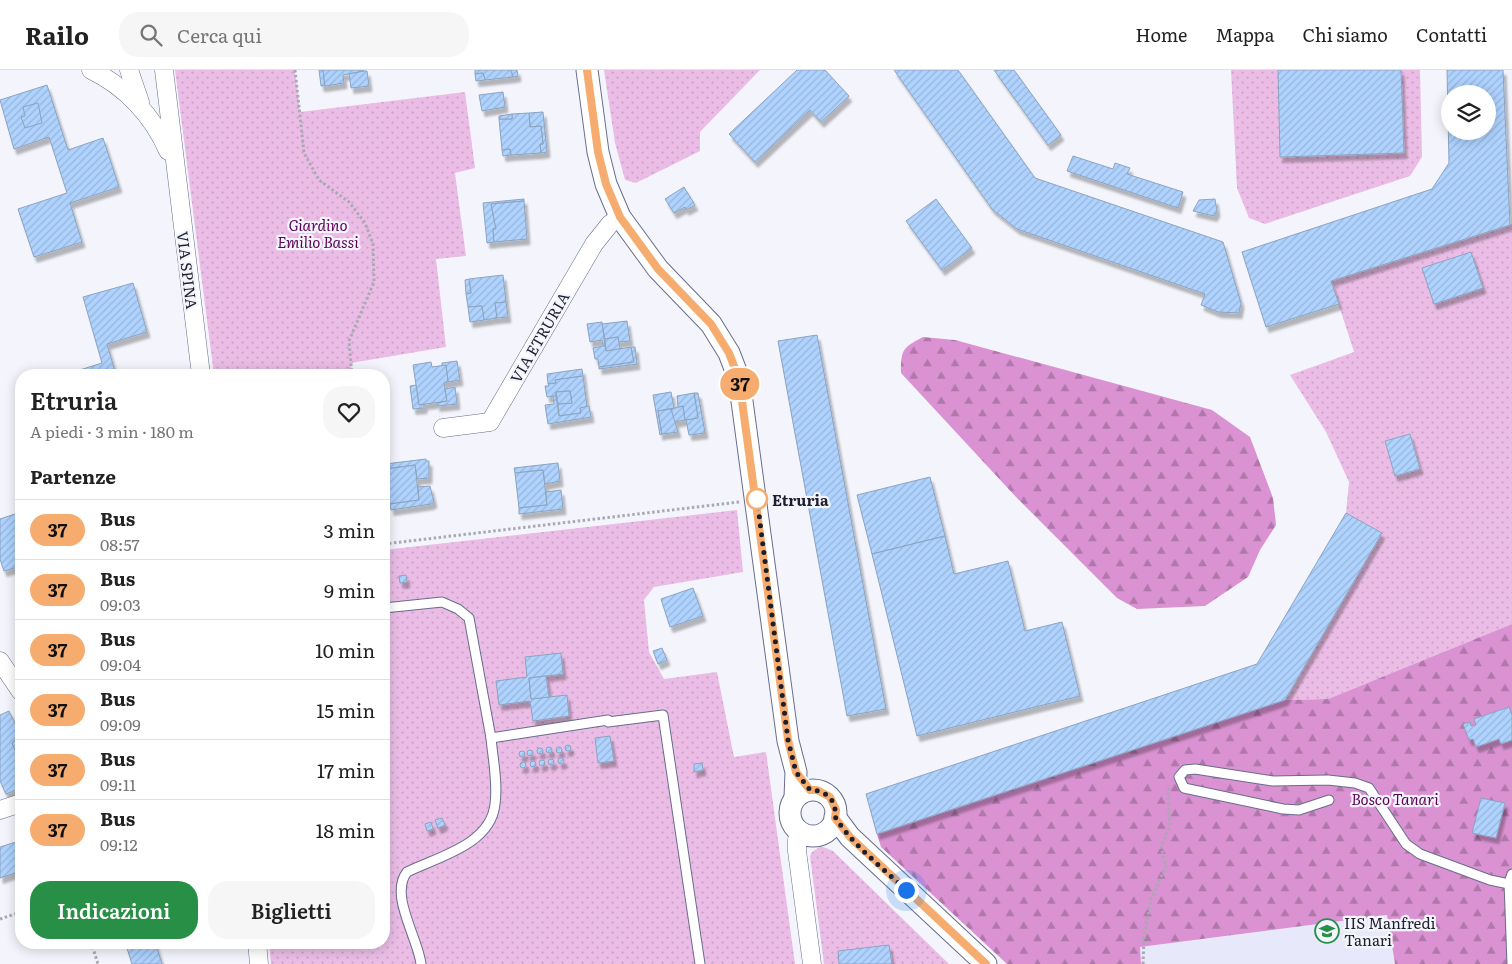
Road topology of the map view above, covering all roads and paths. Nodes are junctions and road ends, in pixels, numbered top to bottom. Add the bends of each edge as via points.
1 (91, 70) edge
2 (129, 70) edge
3 (164, 70) edge
4 (296, 70) edge
5 (587, 70) edge
6 (143, 110) junction
7 (174, 166) junction
8 (620, 217) junction
9 (200, 369) edge
10 (351, 369) edge
11 (443, 428) dead end
12 (740, 502) dead end
13 (390, 543) edge
14 (390, 607) edge
15 (0, 660) edge
16 (15, 683) edge
17 (491, 738) junction
18 (1179, 777) junction
19 (802, 794) junction
20 (1329, 800) dead end
21 (15, 804) edge
22 (0, 810) edge
23 (831, 824) junction
24 (800, 832) junction
25 (1512, 874) edge
26 (1509, 884) junction
27 (15, 914) edge
28 (0, 919) edge
29 (93, 949) edge
30 (258, 949) edge
31 (98, 964) edge
32 (259, 964) edge
33 (421, 964) edge
34 (700, 964) edge
35 (812, 964) edge
36 (986, 964) edge
37 (1142, 964) edge
38 (1512, 964) edge

1 - 6 street, VIA SPINA via 108,78
2 - 6 street, VIA SPINA
3 - 7 street, VIA SPINA
4 - 10 path via 304,153 319,180 349,202 365,223 372,244 374,282 348,340
5 - 8 street via 598,152 606,184
6 - 7 street, VIA SPINA via 157,129
7 - 9 street, VIA SPINA
8 - 11 street, VIA ETRURIA via 594,244 490,422
8 - 19 street via 658,269 711,324 729,353 739,379 788,740
12 - 13 path
14 - 17 lane via 442,602 469,618
15 - 16 street
17 - 33 lane via 496,805 492,817 468,844 407,872 401,880 405,913
17 - 34 lane via 663,715
18 - 20 lane via 1184,788 1271,807 1299,810
18 - 26 lane via 1185,770 1195,769 1272,781 1356,783 1369,788 1406,844 1420,854
18 - 37 path via 1172,776 1170,780 1170,825 1162,847 1166,866 1151,899
19 - 23 street via 817,790 830,797 836,810
19 - 24 street via 790,812 791,820
21 - 22 street
23 - 24 street via 814,836
23 - 36 street via 850,837
24 - 35 street via 797,851
25 - 26 lane
26 - 38 lane
27 - 28 path
29 - 31 path
30 - 32 street

